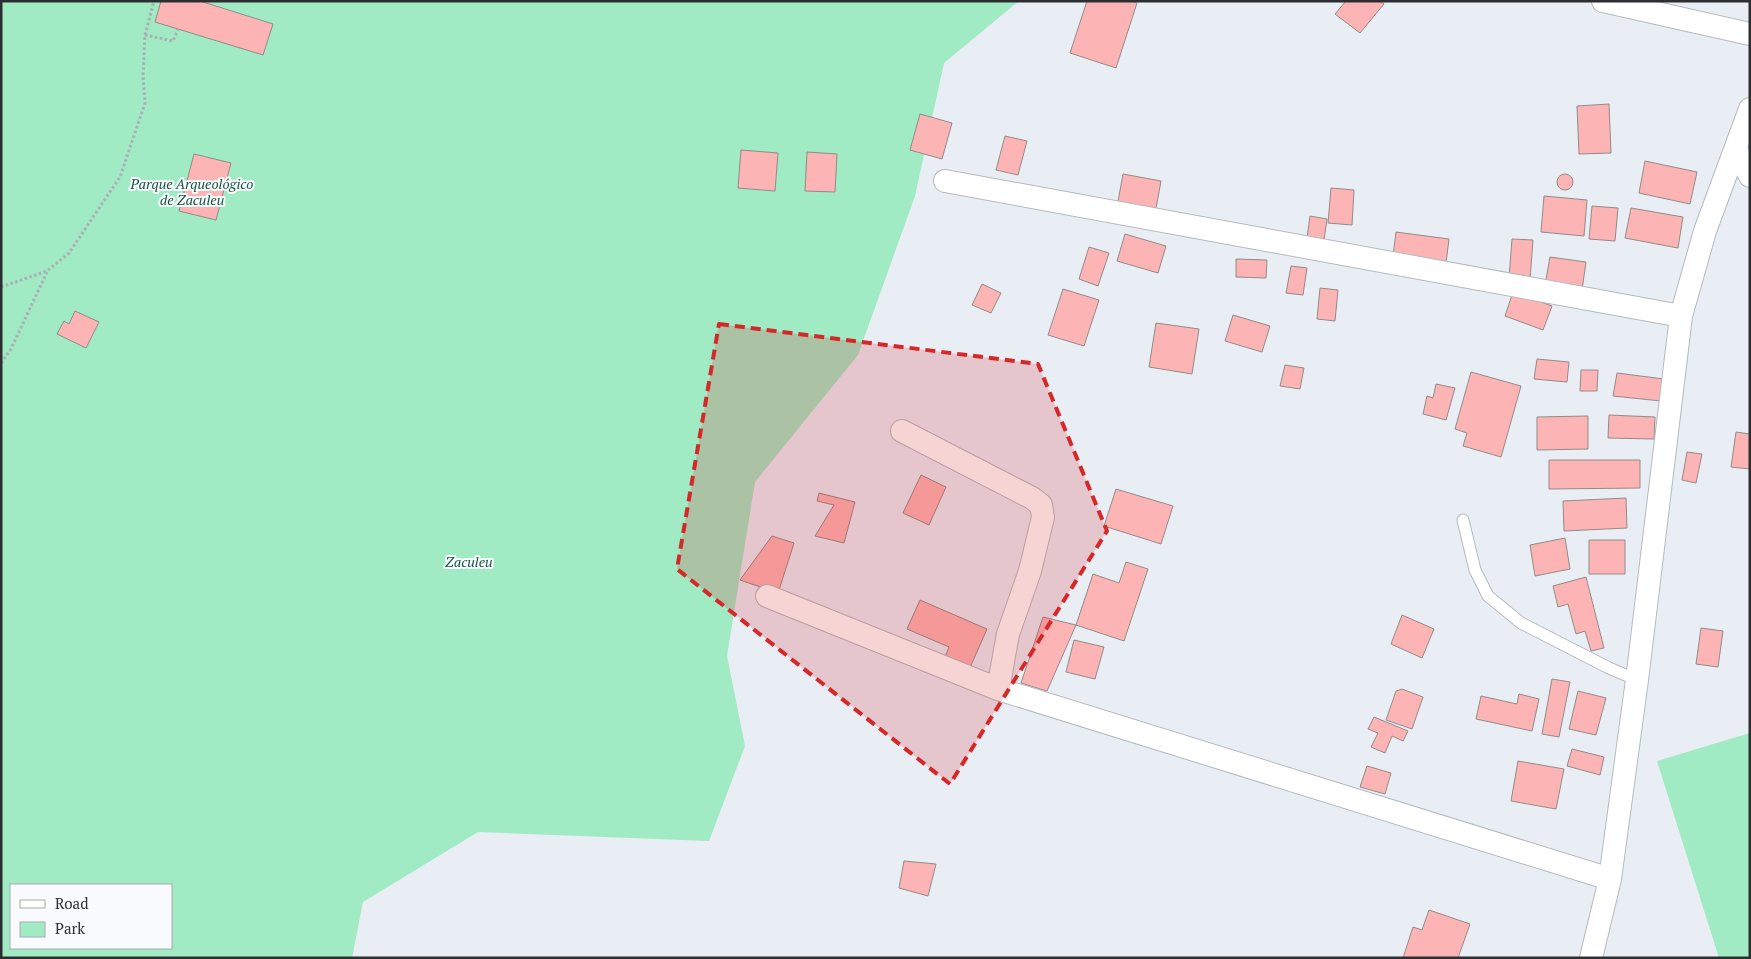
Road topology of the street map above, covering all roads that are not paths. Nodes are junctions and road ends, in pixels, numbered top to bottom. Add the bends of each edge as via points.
1 (1602, 1) edge
2 (1750, 34) edge
3 (1750, 109) edge
4 (1736, 149) junction
5 (1750, 176) edge
6 (945, 181) dead end
7 (1681, 316) junction
8 (902, 431) dead end
9 (1463, 520) dead end
10 (767, 596) dead end
11 (1637, 680) junction
12 (998, 688) junction
13 (1610, 879) junction
14 (1591, 958) edge

1 - 2 street
3 - 4 street
4 - 5 street
4 - 7 street via 1705,232
6 - 7 street
7 - 11 street
8 - 12 street via 1041,505 1043,517 1030,571 1008,634
9 - 11 lane via 1475,570 1488,596 1521,623
10 - 12 street
11 - 13 street
12 - 13 street
13 - 14 street

